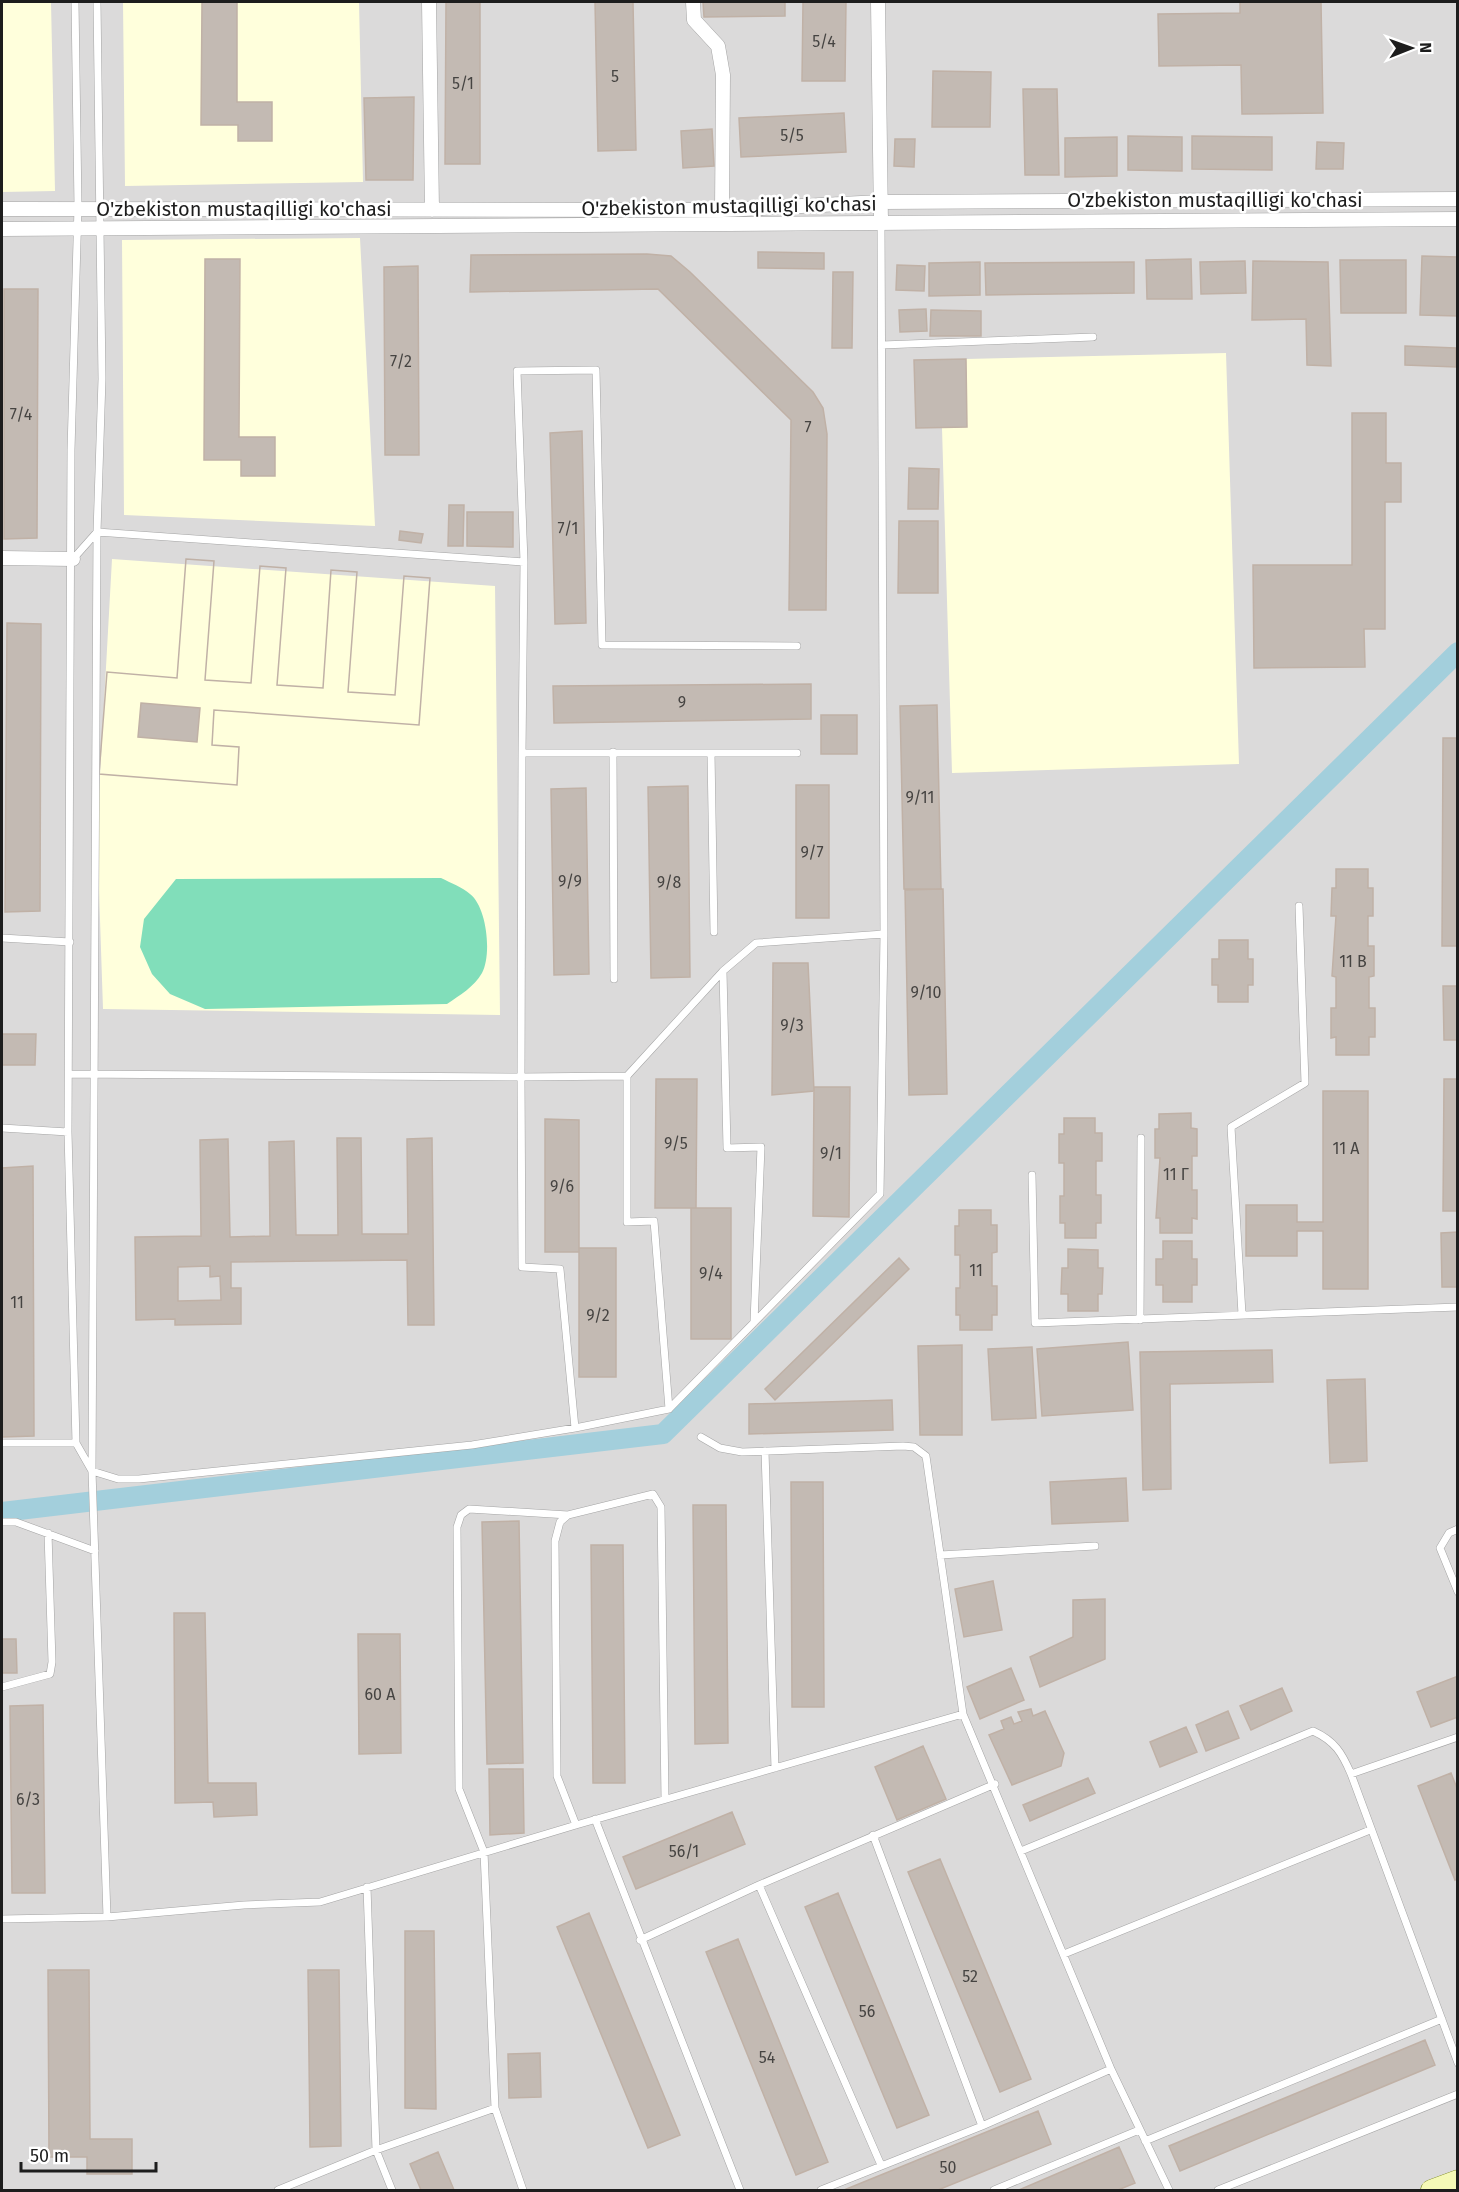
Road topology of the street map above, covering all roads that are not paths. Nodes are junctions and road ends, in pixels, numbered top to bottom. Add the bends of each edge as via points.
1 (75, 2) edge
2 (97, 2) edge
3 (429, 2) edge
4 (693, 2) edge
5 (878, 2) edge
6 (1458, 199) edge
7 (881, 202) junction
8 (78, 207) junction
9 (101, 207) junction
10 (2, 209) edge
11 (432, 210) junction
12 (722, 210) junction
13 (1458, 219) edge
14 (881, 223) junction
15 (2, 229) edge
16 (77, 229) junction
17 (101, 229) junction
18 (1093, 337) dead end
19 (882, 345) junction
20 (97, 532) junction
21 (2, 558) edge
22 (73, 559) junction
23 (524, 562) junction
24 (796, 646) dead end
25 (522, 753) junction
26 (613, 753) junction
27 (711, 753) junction
28 (797, 753) dead end
29 (1299, 906) dead end
30 (714, 932) dead end
31 (884, 934) junction
32 (2, 938) edge
33 (69, 942) junction
34 (723, 970) junction
35 (614, 979) dead end
36 (70, 1074) junction
37 (94, 1074) junction
38 (627, 1076) junction
39 (521, 1077) junction
40 (2, 1128) edge
41 (68, 1132) junction
42 (1141, 1138) dead end
43 (1032, 1175) dead end
44 (1458, 1307) edge
45 (1242, 1314) junction
46 (1140, 1320) junction
47 (754, 1322) junction
48 (669, 1409) junction
49 (575, 1428) junction
50 (701, 1437) dead end
51 (2, 1443) edge
52 (76, 1443) junction
53 (765, 1451) junction
54 (92, 1471) junction
55 (568, 1515) junction
56 (2, 1522) edge
57 (1458, 1529) edge
58 (48, 1533) junction
59 (1095, 1546) dead end
60 (95, 1551) junction
61 (940, 1555) junction
62 (1458, 1592) edge
63 (2, 1687) edge
64 (963, 1714) junction
65 (1458, 1737) edge
66 (775, 1768) junction
67 (1351, 1774) junction
68 (994, 1784) junction
69 (665, 1799) junction
70 (595, 1819) junction
71 (576, 1825) junction
72 (1370, 1830) junction
73 (873, 1835) junction
74 (1021, 1851) junction
75 (484, 1852) junction
76 (759, 1885) junction
77 (367, 1887) junction
78 (107, 1917) junction
79 (2, 1919) edge
80 (640, 1940) junction
81 (1064, 1954) junction
82 (1442, 2019) junction
83 (1458, 2063) edge
84 (1111, 2069) junction
85 (1458, 2094) edge
86 (495, 2108) junction
87 (982, 2126) junction
88 (1139, 2130) junction
89 (1145, 2141) junction
90 (376, 2150) junction
91 (881, 2165) junction
92 (1458, 2180) edge
93 (278, 2190) edge
94 (392, 2190) edge
95 (523, 2190) edge
96 (740, 2190) edge
97 (820, 2190) edge
98 (994, 2190) edge
99 (1169, 2190) edge
100 (1218, 2190) edge
101 (1431, 2190) edge

1 - 8 lane
2 - 9 lane
3 - 11 street
4 - 12 street via 694,20 718,46 723,75
5 - 7 street
6 - 7 street, O'zbekiston mustaqilligi ko'chasi
7 - 12 street, O'zbekiston mustaqilligi ko'chasi
7 - 14 street
8 - 9 street, O'zbekiston mustaqilligi ko'chasi
8 - 10 street, O'zbekiston mustaqilligi ko'chasi
8 - 16 lane
9 - 11 street, O'zbekiston mustaqilligi ko'chasi
9 - 17 lane
11 - 12 street, O'zbekiston mustaqilligi ko'chasi
13 - 14 street, O'zbekiston mustaqilligi ko'chasi
14 - 17 street, O'zbekiston mustaqilligi ko'chasi
14 - 19 lane
15 - 16 street, O'zbekiston mustaqilligi ko'chasi
16 - 17 street, O'zbekiston mustaqilligi ko'chasi
16 - 22 lane
17 - 20 lane
18 - 19 lane
19 - 31 lane
20 - 22 lane
20 - 23 lane
20 - 37 lane
21 - 22 street
22 - 33 lane
23 - 24 lane via 517,371 596,370 602,645
23 - 25 lane
25 - 26 lane
25 - 39 lane
26 - 27 lane
26 - 35 lane
27 - 28 lane
27 - 30 lane
29 - 45 lane via 1305,1083 1231,1128
31 - 34 lane via 756,943
31 - 47 lane via 880,1194
32 - 33 lane
33 - 36 lane
34 - 38 lane
34 - 47 lane via 727,1149 761,1146
36 - 37 lane
36 - 41 lane
37 - 39 lane
37 - 54 lane
38 - 39 lane
38 - 48 lane via 627,1222 654,1221
39 - 49 lane via 522,1267 560,1269
40 - 41 lane
41 - 52 lane
42 - 46 lane
43 - 46 lane via 1035,1323
44 - 45 lane
45 - 46 lane
47 - 48 lane
48 - 49 lane
49 - 54 lane via 472,1444 139,1479 118,1479
50 - 53 lane via 720,1449
51 - 52 lane
52 - 54 lane
53 - 61 lane via 914,1447 926,1456
53 - 66 lane
54 - 60 lane
55 - 69 lane via 653,1494 661,1507
55 - 71 lane via 560,1522 555,1540 557,1776
55 - 75 lane via 469,1509 461,1515 457,1527 459,1789
56 - 58 lane via 16,1522
57 - 62 lane via 1449,1533 1440,1548
58 - 60 lane
58 - 63 lane via 50,1674
59 - 61 lane
60 - 78 lane
61 - 64 lane
64 - 66 lane
64 - 68 lane
65 - 67 lane
66 - 69 lane
67 - 72 lane
67 - 74 lane via 1340,1749 1313,1731
68 - 73 lane
68 - 74 lane
69 - 70 lane
70 - 71 lane
70 - 80 lane
71 - 75 lane
72 - 81 lane
72 - 82 lane
73 - 76 lane
73 - 87 lane
74 - 81 lane
75 - 77 lane
75 - 86 lane
76 - 80 lane
76 - 91 lane
77 - 78 lane via 320,1902
77 - 90 lane
78 - 79 lane
80 - 96 lane
81 - 84 lane
82 - 83 lane
82 - 89 lane
84 - 87 lane
84 - 88 lane
85 - 100 lane
86 - 90 lane
86 - 95 lane
87 - 91 lane
88 - 89 lane
88 - 98 lane
89 - 99 lane
90 - 93 lane
90 - 94 lane
91 - 97 lane
92 - 101 main road

